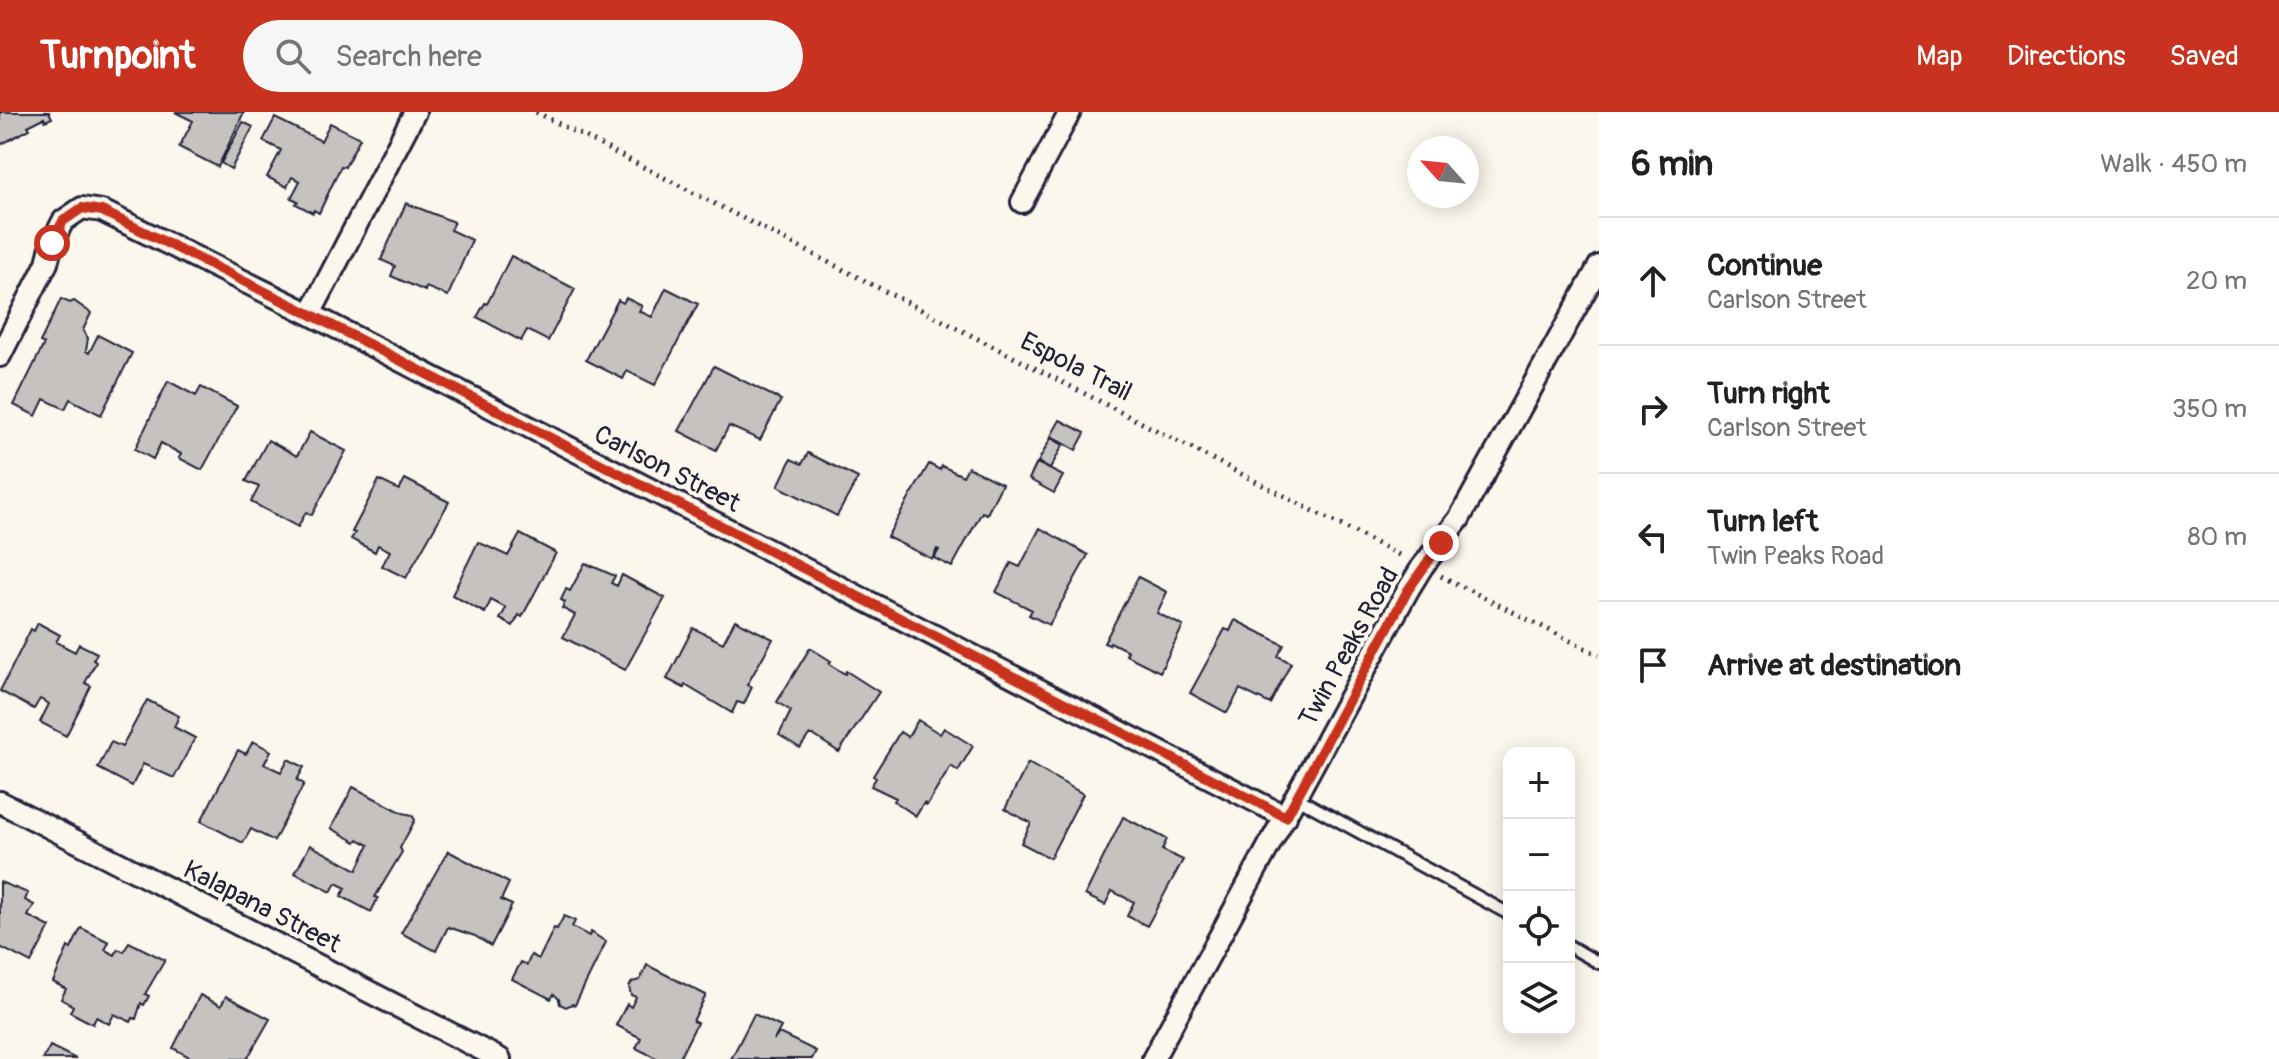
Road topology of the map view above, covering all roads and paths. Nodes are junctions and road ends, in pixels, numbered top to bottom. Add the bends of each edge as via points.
1 (415, 112) edge
2 (536, 112) edge
3 (1070, 112) edge
4 (1022, 202) dead end
5 (1599, 266) edge
6 (310, 314) junction
7 (0, 356) edge
8 (1422, 567) junction
9 (1599, 655) edge
10 (1297, 798) junction
11 (0, 802) edge
12 (1286, 817) junction
13 (1503, 911) edge
14 (1575, 949) edge
15 (1599, 963) edge
16 (500, 1059) edge
17 (1153, 1059) edge

1 - 6 street
2 - 8 path, Espola Trail
3 - 4 street
5 - 8 street, Twin Peaks Road via 1459,519
6 - 7 street, Carlson Street via 102,211 82,208 63,221
6 - 12 street, Carlson Street
8 - 9 path, Espola Trail
8 - 10 street, Twin Peaks Road
10 - 12 street, Twin Peaks Road
10 - 13 lane
11 - 16 street, Kalapana Street
12 - 17 street, Twin Peaks Road
14 - 15 lane

